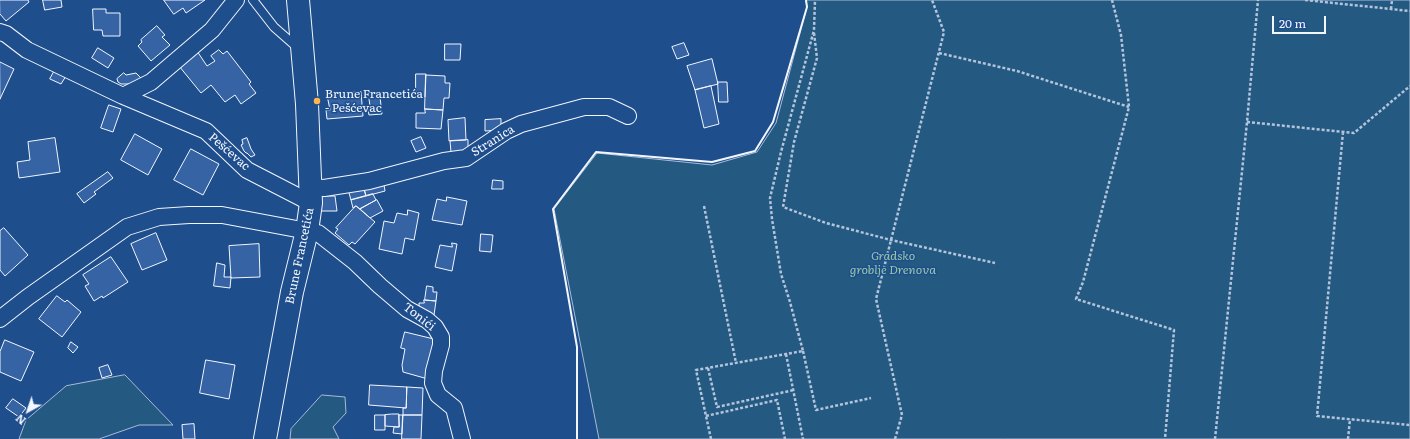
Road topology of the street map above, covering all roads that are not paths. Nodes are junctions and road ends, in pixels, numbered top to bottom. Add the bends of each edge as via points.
1 (236, 0) edge
2 (253, 0) edge
3 (298, 0) edge
4 (2, 34) edge
5 (304, 53) junction
6 (123, 96) junction
7 (628, 116) dead end
8 (311, 195) junction
9 (307, 231) junction
10 (0, 319) edge
11 (265, 439) edge
12 (462, 439) edge

1 - 6 street via 212,30 151,82
2 - 5 lane via 274,27
3 - 5 street, Brune Francetića
4 - 6 street, Pešćevac via 27,50
5 - 8 street, Brune Francetića
6 - 8 street, Pešćevac via 206,131 247,170
7 - 8 street, Stranica via 609,107 584,106 520,124 466,158 444,161 369,182 324,188
8 - 9 street, Brune Francetića
9 - 10 street, Tonići via 222,215 159,217 127,228
9 - 11 street, Brune Francetića via 292,292
9 - 12 street, Tonići via 318,233 408,309 436,327 441,337 441,345 432,383 438,395 454,408

